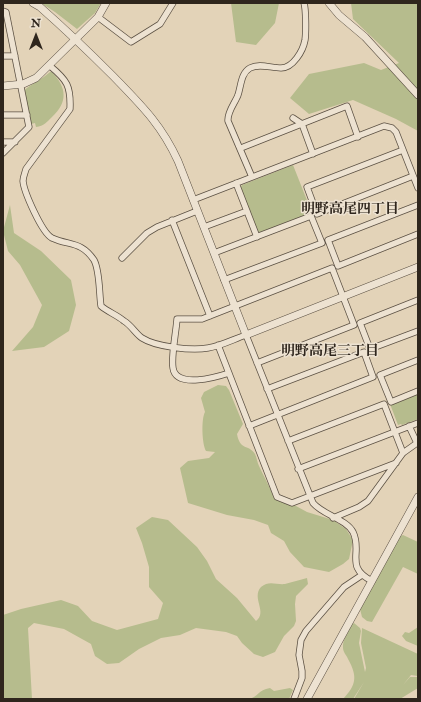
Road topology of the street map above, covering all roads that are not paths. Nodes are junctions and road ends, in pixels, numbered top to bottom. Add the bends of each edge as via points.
1 (33, 3) edge
2 (106, 3) edge
3 (171, 3) edge
4 (304, 3) edge
5 (329, 3) edge
6 (3, 11) edge
7 (98, 17) junction
8 (6, 30) edge
9 (76, 39) junction
10 (3, 56) edge
11 (15, 56) junction
12 (50, 66) junction
13 (21, 85) junction
14 (3, 86) edge
15 (418, 95) edge
16 (3, 115) edge
17 (27, 115) junction
18 (293, 118) dead end
19 (302, 124) junction
20 (358, 137) junction
21 (3, 142) edge
22 (15, 142) junction
23 (241, 148) junction
24 (403, 150) junction
25 (3, 153) edge
26 (313, 154) junction
27 (413, 176) junction
28 (252, 177) junction
29 (236, 183) junction
30 (418, 188) edge
31 (193, 200) junction
32 (418, 205) edge
33 (198, 211) junction
34 (247, 211) junction
35 (172, 220) junction
36 (204, 227) junction
37 (418, 234) edge
38 (257, 237) junction
39 (214, 253) junction
40 (122, 258) dead end
41 (418, 267) edge
42 (224, 280) junction
43 (343, 297) junction
44 (418, 300) edge
45 (235, 306) junction
46 (210, 316) junction
47 (418, 331) edge
48 (246, 335) junction
49 (218, 346) junction
50 (174, 347) junction
51 (418, 360) edge
52 (257, 363) junction
53 (229, 373) junction
54 (267, 389) junction
55 (418, 391) edge
56 (278, 415) junction
57 (418, 422) edge
58 (249, 426) junction
59 (409, 426) junction
60 (395, 431) junction
61 (288, 442) junction
62 (404, 453) junction
63 (396, 463) junction
64 (298, 469) junction
65 (309, 496) junction
66 (418, 497) edge
67 (333, 518) junction
68 (362, 575) junction
69 (372, 581) junction
70 (294, 699) edge
71 (307, 699) edge

1 - 9 street
2 - 7 street
3 - 7 street via 160,24 132,42
4 - 23 street via 306,39 292,64 281,68 254,66 243,75 228,119
5 - 15 street via 365,37
6 - 8 street via 6,12
7 - 9 street
8 - 11 street
9 - 12 street
9 - 31 street via 154,119 172,147
10 - 11 street
11 - 13 street
12 - 13 street via 36,78
12 - 50 street via 68,85 71,98 70,109 26,169 23,179 37,218 46,234 85,249 95,262 101,306 131,325 140,337 156,344
13 - 14 street
13 - 17 street
16 - 17 street
17 - 22 street via 29,127
18 - 19 street
19 - 20 street via 347,106
19 - 23 street
19 - 26 street
20 - 24 street via 383,127 390,127 396,131
20 - 26 street
21 - 22 street
22 - 25 street
23 - 28 street
24 - 27 street
24 - 27 street via 307,187 317,214
26 - 28 street
27 - 30 street
28 - 29 street
29 - 31 street
29 - 34 street
31 - 33 street
32 - 37 street via 328,240 338,266
33 - 35 street
33 - 36 street
34 - 36 street
34 - 38 street
35 - 40 street via 147,233
35 - 46 street
36 - 39 street
38 - 39 street
38 - 42 street via 311,216 322,243
39 - 42 street
41 - 43 street
42 - 45 street
43 - 45 street via 332,268
43 - 48 street
43 - 52 street via 354,325
44 - 47 street via 360,323 370,349
45 - 46 street
45 - 48 street
46 - 50 street via 202,319 177,319
48 - 49 street
48 - 52 street
49 - 50 street via 202,349
49 - 53 street
50 - 53 street via 173,369 181,378 213,379
51 - 55 street via 380,375 391,402
52 - 54 street
53 - 58 street
54 - 56 street
54 - 56 street via 364,352 373,377
56 - 58 street
56 - 61 street
57 - 59 street
58 - 65 street via 277,497 292,502
59 - 60 street
59 - 62 street via 417,443
60 - 61 street via 384,404
60 - 62 street
60 - 64 street
61 - 64 street
62 - 63 street
63 - 65 street
63 - 67 street via 365,504
64 - 65 street
65 - 67 street via 316,507
66 - 69 street
67 - 68 street via 347,525 352,531 356,541 357,566
68 - 69 street
68 - 70 street via 344,587 301,640 299,655 302,678
69 - 71 street

